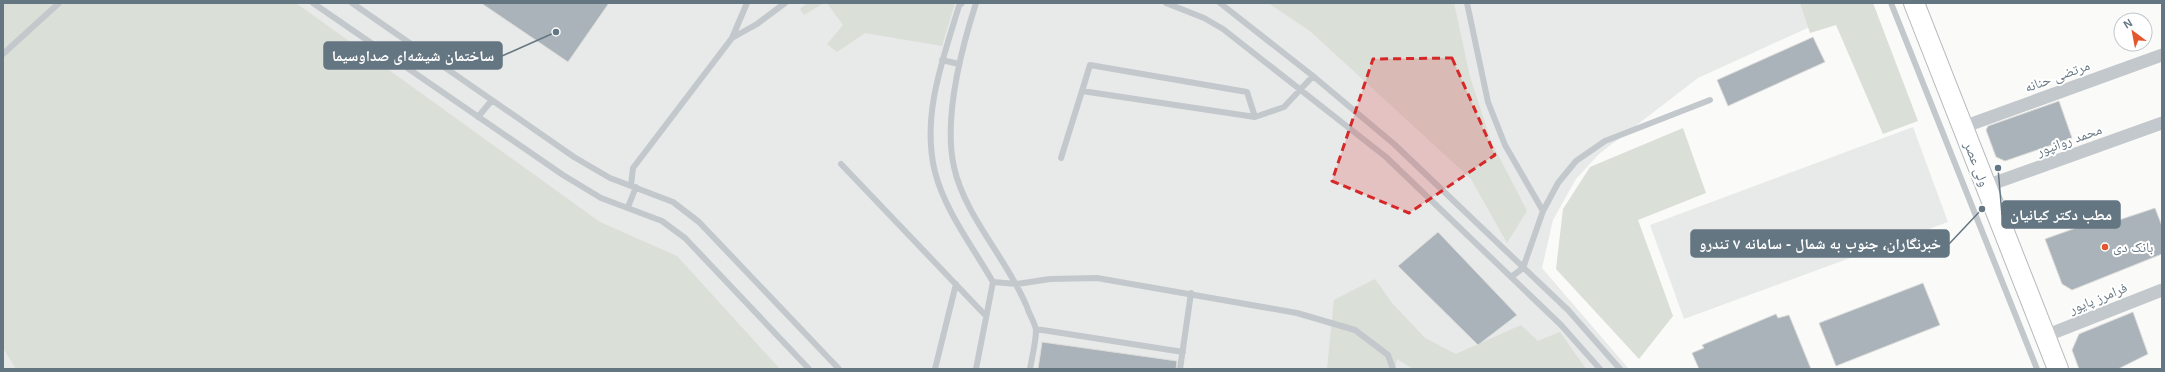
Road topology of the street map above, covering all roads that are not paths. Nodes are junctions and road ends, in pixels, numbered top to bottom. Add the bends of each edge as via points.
1 (59, 3) edge
2 (313, 3) edge
3 (352, 3) edge
4 (747, 3) edge
5 (785, 3) edge
6 (962, 3) edge
7 (976, 3) edge
8 (1166, 3) edge
9 (1220, 3) edge
10 (1467, 3) edge
11 (1891, 3) edge
12 (1914, 3) edge
13 (732, 38) junction
14 (3, 54) edge
15 (2162, 55) edge
16 (942, 60) junction
17 (959, 64) junction
18 (1313, 76) junction
19 (1302, 89) junction
20 (1082, 91) junction
21 (492, 100) junction
22 (1710, 100) dead end
23 (478, 117) junction
24 (1255, 117) junction
25 (2162, 123) edge
26 (1963, 127) junction
27 (1061, 158) dead end
28 (841, 164) dead end
29 (634, 186) junction
30 (1986, 186) junction
31 (628, 207) junction
32 (1543, 211) junction
33 (1523, 268) junction
34 (1511, 277) junction
35 (993, 282) junction
36 (956, 284) junction
37 (1018, 284) junction
38 (2162, 290) edge
39 (1191, 293) junction
40 (986, 316) junction
41 (1036, 329) junction
42 (2045, 336) junction
43 (1183, 352) junction
44 (809, 369) edge
45 (839, 369) edge
46 (935, 369) edge
47 (976, 369) edge
48 (1030, 369) edge
49 (1180, 369) edge
50 (1393, 369) edge
51 (1600, 369) edge
52 (1620, 369) edge
53 (2037, 369) edge
54 (2058, 369) edge

1 - 14 lane
2 - 23 lane
3 - 21 lane
4 - 13 lane
5 - 13 lane via 757,24
6 - 16 lane
7 - 17 lane
8 - 19 lane via 1204,18 1223,29
9 - 18 lane
10 - 32 lane via 1488,102 1506,145
11 - 53 lane
12 - 26 main road, ولی عصر
13 - 29 lane via 633,168
15 - 26 street, مرتضی حنانه
16 - 17 lane
16 - 35 lane via 930,125 935,173 953,214
17 - 37 lane via 951,126 954,168 963,194 977,220
18 - 19 lane
18 - 33 lane via 1394,144
19 - 24 lane via 1284,107
19 - 34 lane via 1386,156
20 - 24 lane
20 - 24 lane via 1090,65 1247,92
20 - 27 lane
21 - 23 lane
21 - 29 lane via 574,157 610,178
22 - 32 lane via 1605,141 1576,161 1558,183
23 - 31 lane via 562,175 601,198
25 - 30 street, محمد روانپور
26 - 30 main road, ولی عصر
28 - 36 lane
29 - 31 lane
29 - 45 lane via 673,202 699,222
30 - 42 main road, ولی عصر
31 - 44 lane via 662,221 685,238
32 - 33 lane
33 - 34 lane
33 - 52 lane via 1568,310
34 - 51 lane
35 - 37 lane
35 - 40 lane
36 - 40 lane
36 - 46 lane
37 - 39 lane via 1050,279 1097,278
37 - 41 lane
38 - 42 street, فرامرز پایور
39 - 43 lane
39 - 50 lane via 1297,313 1355,330 1388,355
40 - 47 lane
41 - 43 lane
41 - 48 lane
42 - 54 main road, ولی عصر
43 - 49 lane

